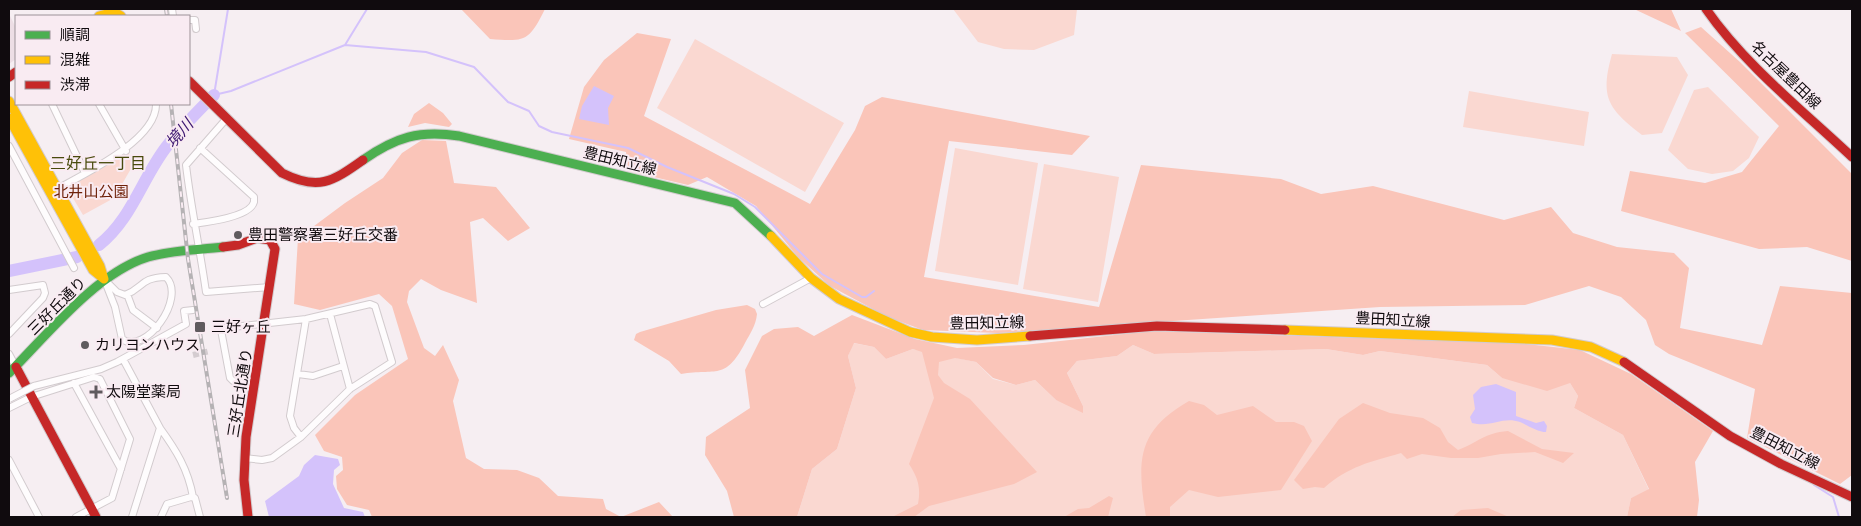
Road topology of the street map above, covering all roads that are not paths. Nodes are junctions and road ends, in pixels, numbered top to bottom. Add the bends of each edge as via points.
1 (1706, 9) edge
2 (121, 13) edge
3 (103, 15) edge
4 (190, 20) edge
5 (196, 29) dead end
6 (190, 82) edge
7 (9, 101) edge
8 (52, 105) edge
9 (100, 105) edge
10 (156, 105) edge
11 (9, 118) edge
12 (227, 118) junction
13 (9, 146) edge
14 (200, 148) junction
15 (126, 151) junction
16 (1852, 157) edge
17 (85, 173) junction
18 (54, 190) junction
19 (193, 224) junction
20 (200, 250) junction
21 (74, 268) dead end
22 (810, 278) junction
23 (104, 279) junction
24 (270, 286) junction
25 (9, 290) edge
26 (127, 294) junction
27 (763, 304) dead end
28 (193, 310) dead end
29 (330, 314) junction
30 (306, 319) junction
31 (265, 324) junction
32 (157, 328) junction
33 (9, 334) edge
34 (9, 354) edge
35 (123, 359) junction
36 (343, 366) junction
37 (12, 370) edge
38 (298, 374) junction
39 (74, 383) junction
40 (255, 385) junction
41 (350, 389) junction
42 (31, 397) junction
43 (9, 399) edge
44 (9, 408) edge
45 (160, 428) junction
46 (301, 437) junction
47 (244, 458) junction
48 (9, 460) edge
49 (121, 469) junction
50 (1852, 496) edge
51 (193, 497) junction
52 (94, 513) edge
53 (39, 517) edge
54 (76, 517) edge
55 (132, 517) edge
56 (161, 517) edge
57 (200, 517) edge
58 (248, 517) edge

1 - 16 main road, 名古屋豊田線 via 1741,52
2 - 3 main road
4 - 5 street via 195,20
6 - 12 main road, 豊田知立線
7 - 18 main road
8 - 17 street
9 - 15 street
10 - 15 street via 155,116
11 - 18 main road
12 - 14 street
12 - 22 main road, 豊田知立線 via 282,173 297,182 326,183 394,140 418,133 436,133 476,139 721,199 746,211
13 - 21 street
14 - 19 street via 186,165
14 - 19 street via 254,197 254,202 250,209 226,219
15 - 17 street
17 - 18 street
18 - 23 main road via 100,266
19 - 20 street
20 - 23 main road, 三好丘北通り via 154,256
20 - 24 street via 206,292
20 - 24 main road, 三好丘北通り via 258,238 270,240 276,252
22 - 27 street
22 - 50 main road, 豊田知立線 via 870,315 910,332 951,339 978,340 1157,326 1536,339 1579,344 1600,350 1635,368 1714,426
23 - 26 street via 117,292
23 - 32 street via 126,343
23 - 37 main road, 三好丘通り
24 - 31 main road, 三好丘北通り
25 - 33 street via 43,286 45,293
26 - 32 street via 133,310
26 - 32 street via 150,278 166,277 170,281 167,311
28 - 35 street via 184,311 186,324
29 - 30 street
29 - 36 street
29 - 41 street via 373,304 392,359 390,364
30 - 31 street
30 - 38 street
31 - 40 main road, 三好丘北通り
31 - 40 street via 222,330 230,378
34 - 37 street
35 - 43 street, bridge via 100,369 34,386
35 - 45 street
36 - 38 street via 313,376
36 - 41 street
37 - 42 main road
38 - 46 street via 290,416
39 - 42 street
39 - 49 street
39 - 49 street via 94,377 100,379 130,435
40 - 47 main road, 三好丘北通り
41 - 46 street
42 - 44 street
42 - 52 main road
45 - 51 street via 180,457
45 - 55 street
46 - 47 street via 272,458
47 - 58 main road, 三好丘北通り
48 - 53 street
49 - 52 street via 112,498
51 - 56 street via 167,504
51 - 57 street
52 - 54 street

